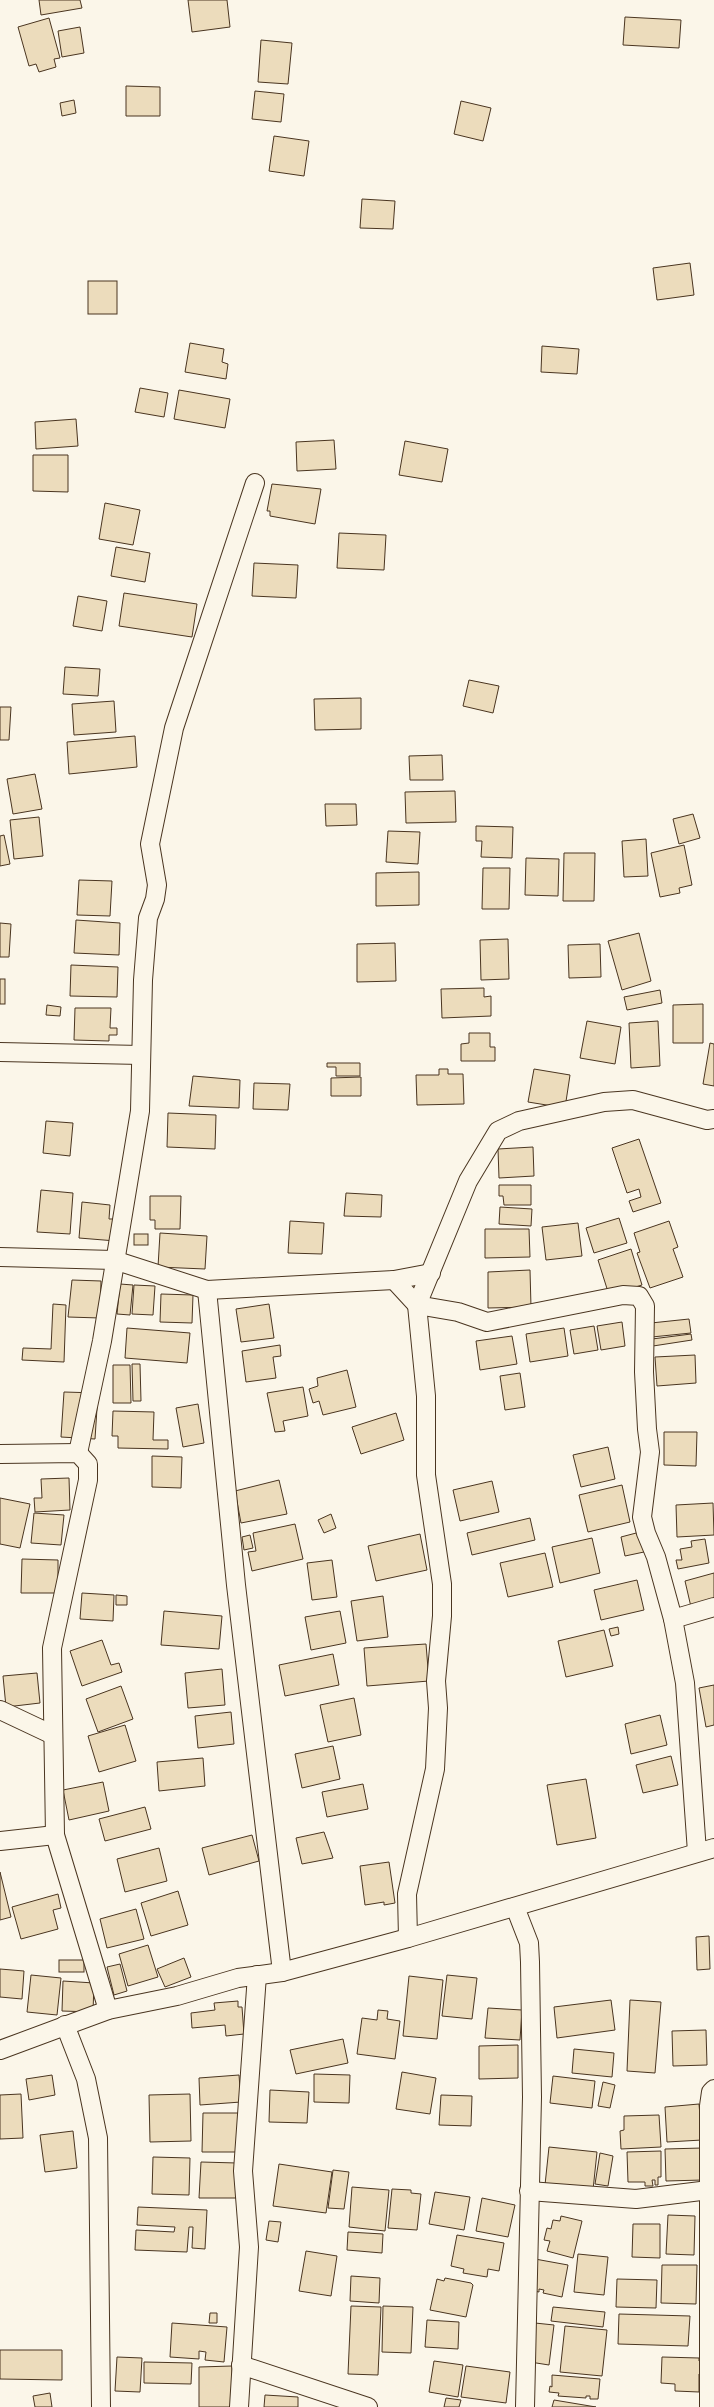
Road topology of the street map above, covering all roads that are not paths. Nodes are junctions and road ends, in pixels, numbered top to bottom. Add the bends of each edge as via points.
1 (256, 483) dead end
2 (0, 1052) edge
3 (141, 1055) junction
4 (714, 1119) edge
5 (0, 1257) edge
6 (114, 1260) junction
7 (431, 1273) junction
8 (394, 1280) junction
9 (207, 1290) junction
10 (417, 1305) junction
11 (0, 1454) edge
12 (78, 1454) junction
13 (714, 1608) edge
14 (673, 1619) junction
15 (0, 1710) edge
16 (53, 1735) junction
17 (55, 1835) junction
18 (0, 1841) edge
19 (705, 1850) edge
20 (515, 1907) junction
21 (408, 1938) junction
22 (282, 1972) junction
23 (258, 1975) junction
24 (108, 2010) junction
25 (65, 2025) junction
26 (0, 2050) edge
27 (714, 2089) edge
28 (709, 2190) junction
29 (529, 2191) junction
30 (241, 2365) junction
31 (101, 2407) edge
32 (239, 2407) edge
33 (368, 2407) edge
34 (525, 2407) edge
35 (709, 2407) edge

1 - 3 street via 174,728 150,844 156,884 155,900 148,918
2 - 3 street
3 - 6 street via 140,1111
4 - 7 street via 707,1120 633,1100 604,1102 519,1121 498,1131 468,1181
5 - 6 street
6 - 9 street
6 - 12 street via 102,1342
7 - 8 street
7 - 10 street
8 - 9 street
8 - 10 street
9 - 22 street via 236,1585
10 - 14 street via 458,1312 487,1322 623,1295 639,1296 644,1306 646,1429 650,1452 642,1517
10 - 21 street via 426,1396 426,1475 442,1584 442,1616 436,1680 435,1769 407,1894
11 - 12 street
12 - 16 street via 88,1464 88,1480 52,1648
13 - 14 street
14 - 19 street via 688,1704
15 - 16 street
16 - 17 street
17 - 18 street
17 - 24 street
19 - 20 street
20 - 21 street
20 - 29 street via 529,1943 530,1962 532,2097
21 - 22 street
22 - 23 street
23 - 24 street
23 - 30 street via 243,2171 249,2248
24 - 25 street
25 - 26 street
25 - 31 street via 86,2079 98,2138
27 - 28 street via 709,2106
28 - 29 street via 636,2199
28 - 35 street
29 - 34 street
30 - 32 street
30 - 33 street

